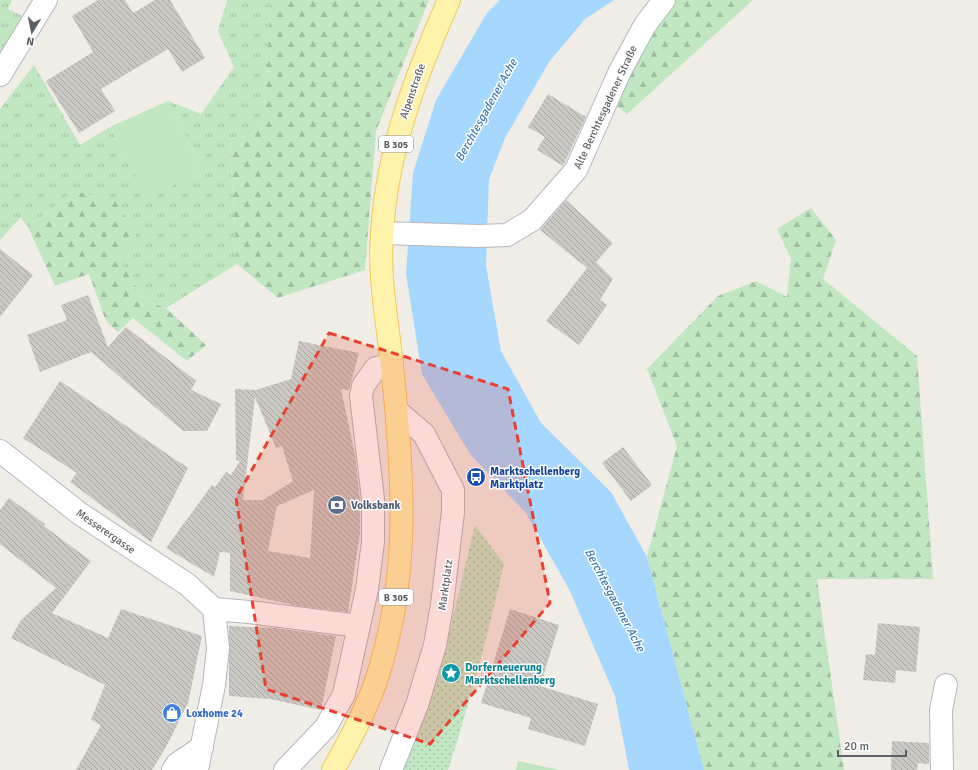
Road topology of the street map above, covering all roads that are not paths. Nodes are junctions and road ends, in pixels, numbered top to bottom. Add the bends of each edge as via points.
1 (46, 0) edge
2 (449, 0) edge
3 (664, 0) edge
4 (0, 75) edge
5 (382, 234) junction
6 (392, 365) junction
7 (397, 411) junction
8 (0, 451) edge
9 (214, 609) junction
10 (359, 626) junction
11 (946, 685) dead end
12 (202, 747) junction
13 (173, 770) edge
14 (197, 770) edge
15 (285, 770) edge
16 (333, 770) edge
17 (391, 770) edge
18 (942, 770) edge

1 - 4 street
2 - 5 main road, Alpenstraße / B 305 via 411,90 396,142 386,194
3 - 5 street, Alte Berchtesgadener Straße via 645,25 620,71 576,170 532,220 507,235
5 - 6 main road, B 305 via 381,267
6 - 7 main road, B 305
6 - 10 street via 376,368 363,386 362,413 369,451 373,499 373,542
7 - 16 main road, B 305 via 403,515 402,550 396,595 386,646 374,685 353,736
7 - 17 street, Marktplatz via 424,434 453,490 453,512 435,645 417,705
8 - 9 street, Messerergasse via 79,513 188,585
9 - 10 street
9 - 12 street via 218,648
10 - 15 street via 344,694 326,727
11 - 18 street via 941,710
12 - 13 street via 177,764
12 - 14 street

